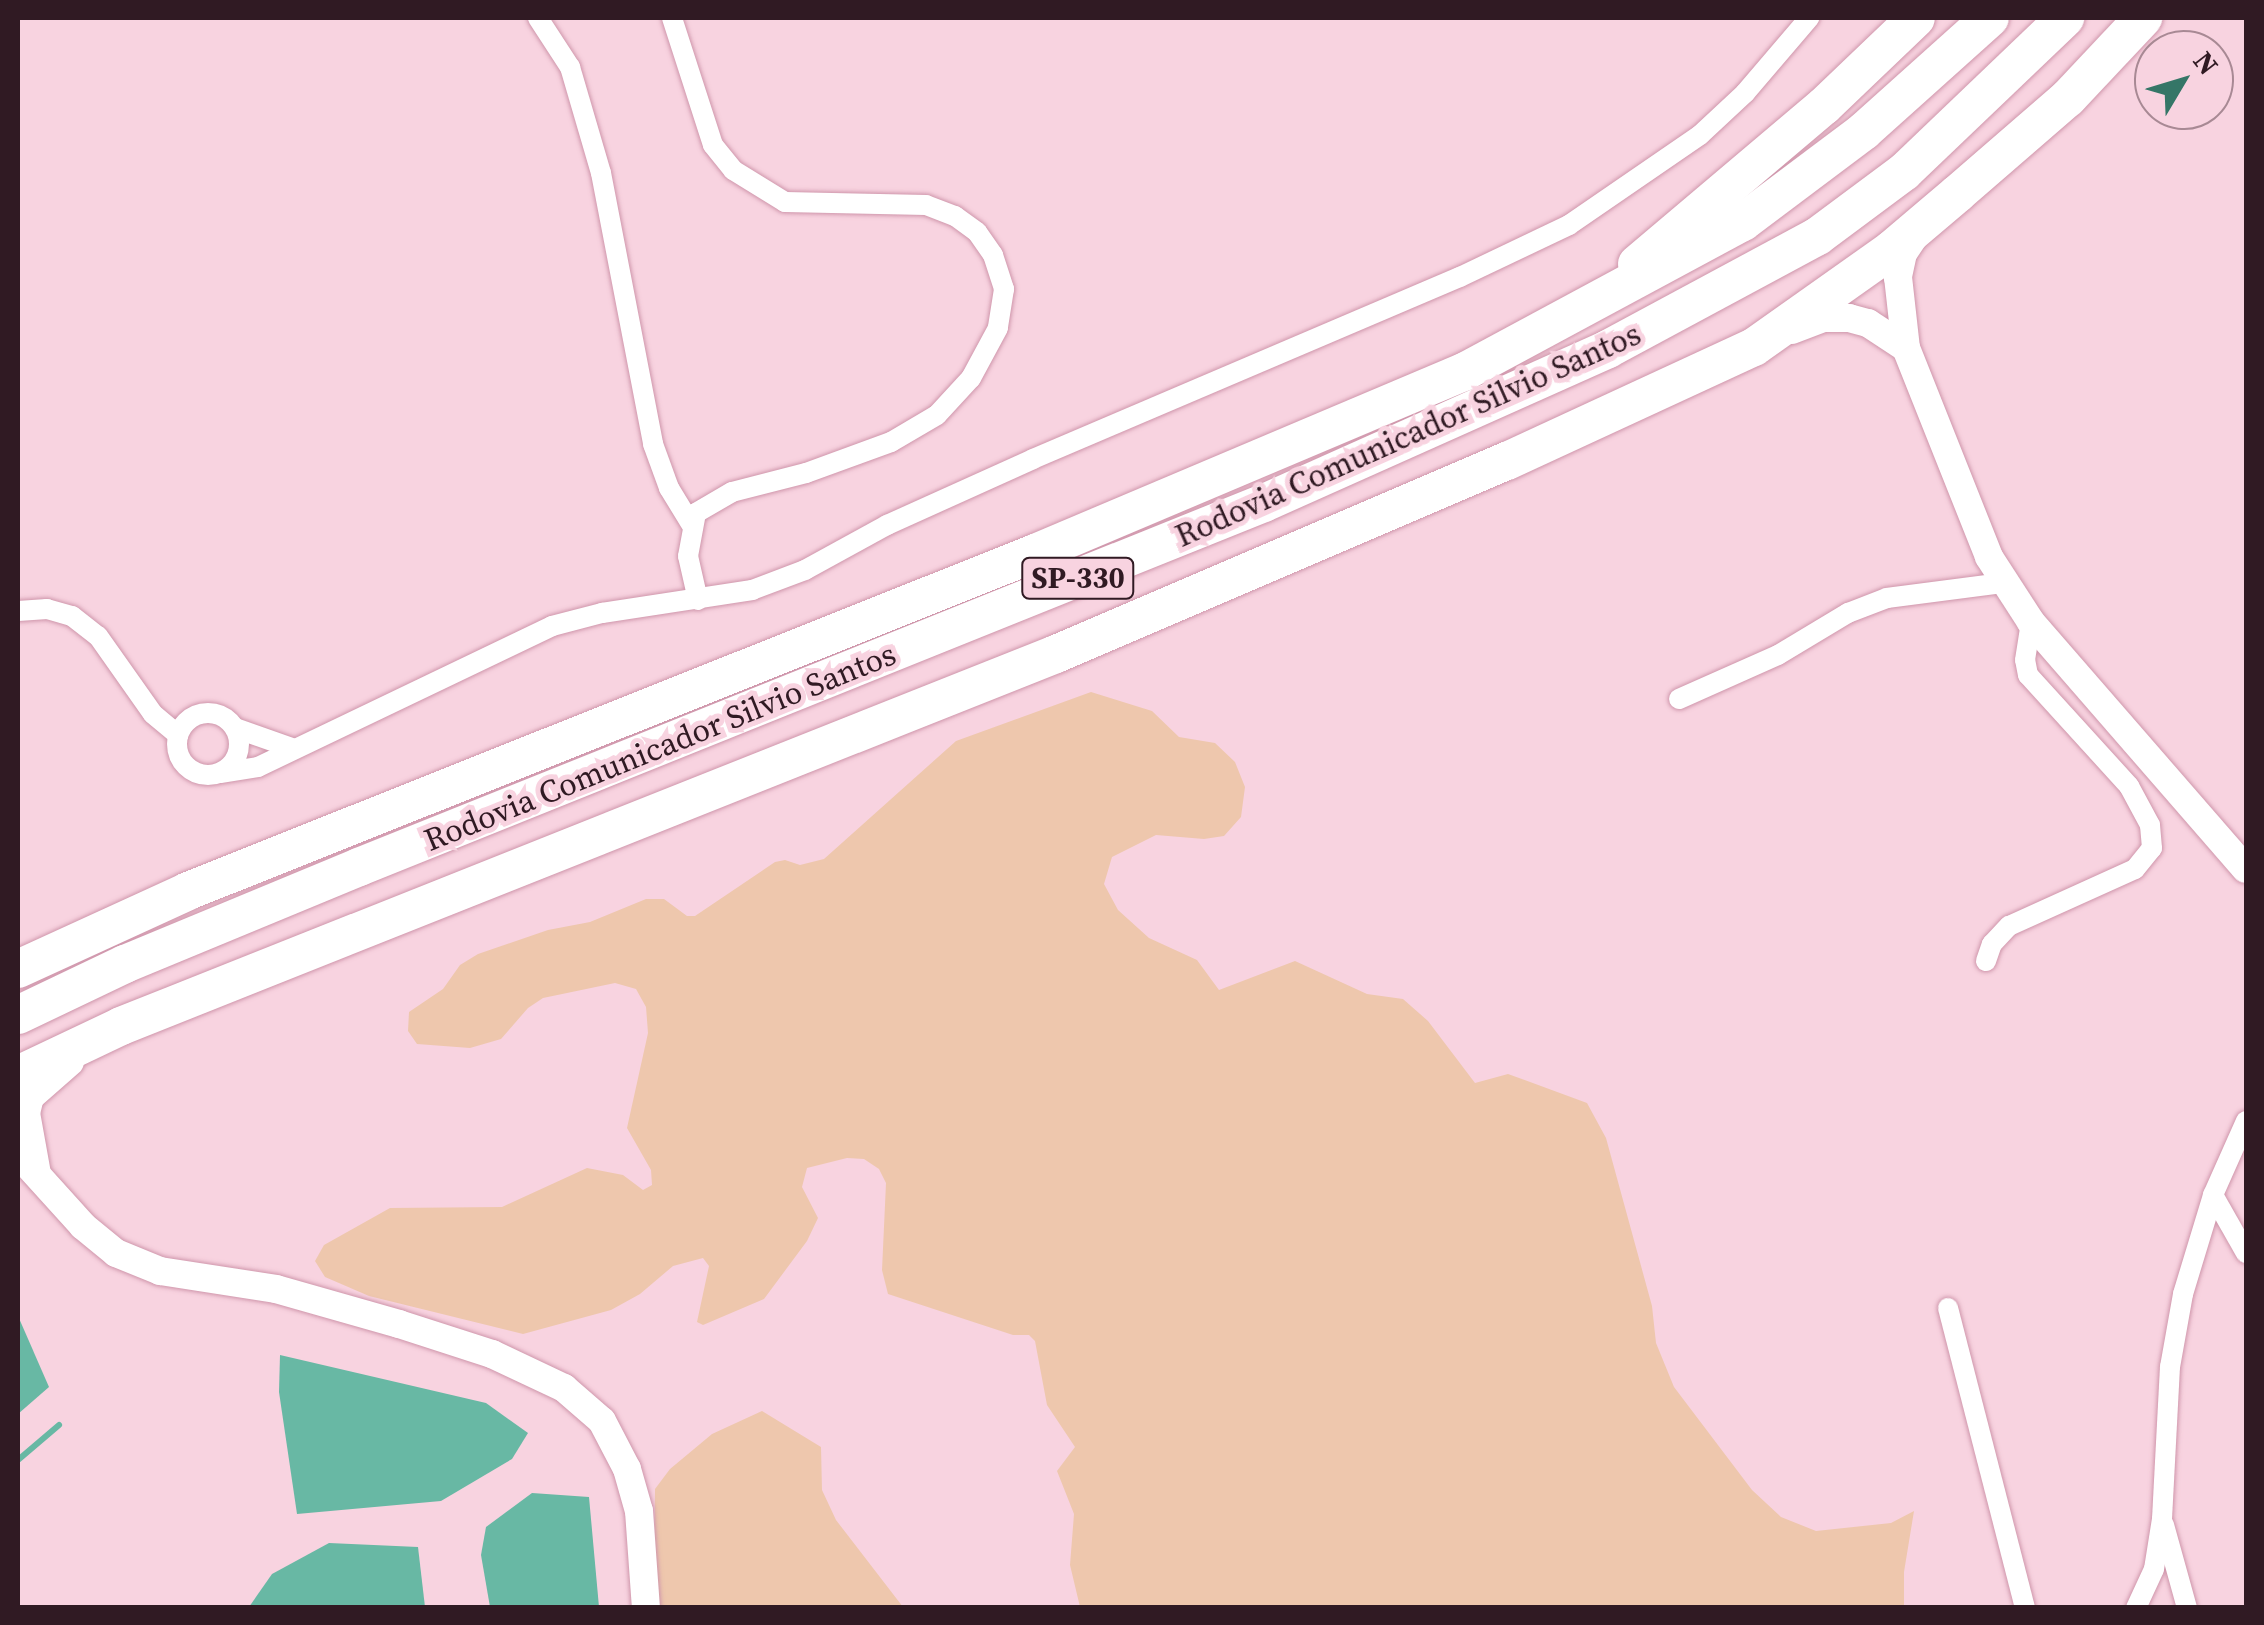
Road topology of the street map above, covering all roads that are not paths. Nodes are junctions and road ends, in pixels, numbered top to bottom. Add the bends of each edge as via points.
1 (538, 18) edge
2 (672, 18) edge
3 (1809, 18) edge
4 (1916, 18) edge
5 (1990, 18) edge
6 (2065, 18) edge
7 (2143, 18) edge
8 (1957, 194) junction
9 (1548, 328) junction
10 (1754, 347) junction
11 (1906, 348) junction
12 (690, 524) junction
13 (2002, 584) junction
14 (698, 600) junction
15 (18, 611) edge
16 (2031, 622) junction
17 (1679, 699) dead end
18 (235, 728) junction
19 (178, 735) junction
20 (292, 748) junction
21 (220, 773) junction
22 (2246, 869) edge
23 (1986, 961) dead end
24 (18, 969) edge
25 (18, 1015) edge
26 (122, 1026) junction
27 (18, 1076) edge
28 (2246, 1120) edge
29 (18, 1154) edge
30 (37, 1176) junction
31 (2213, 1194) junction
32 (2246, 1253) edge
33 (1948, 1308) dead end
34 (2162, 1518) junction
35 (646, 1608) edge
36 (2024, 1608) edge
37 (2136, 1608) edge
38 (2187, 1608) edge

1 - 12 street via 570,66 600,172 654,444
2 - 12 street via 713,145 734,170 786,202 926,205 955,216 993,254 1004,290 998,328 971,378 938,416 891,442 732,492 704,505
3 - 14 street via 1700,135 1570,224 1033,458 805,570
4 - 9 highway via 1824,106 1636,265
5 - 9 highway, Rodovia Comunicador Silvio Santos / SP-330 via 1864,131 1742,222
6 - 25 highway, Rodovia Comunicador Silvio Santos / SP-330 via 1904,172 1832,226 1608,349 1280,496 359,867
7 - 8 highway via 2068,98
8 - 10 highway
8 - 11 street via 1904,253 1898,277
9 - 24 highway, Rodovia Comunicador Silvio Santos / SP-330 via 1384,408 188,891
10 - 11 street via 1836,318 1868,323
10 - 26 highway via 1056,654
11 - 13 street
12 - 14 street via 688,556
13 - 16 street
13 - 17 street via 1887,598
14 - 20 street via 552,626
15 - 19 street via 72,616 98,636 153,714
16 - 22 street
16 - 23 street via 2028,674 2129,786 2150,825 2152,848 2135,869 2009,926
18 - 19 street via 208,713 189,719
18 - 20 street
18 - 21 street via 236,760
19 - 21 street via 179,755 191,770
20 - 21 street via 258,767
26 - 27 highway
26 - 30 street via 30,1097 26,1113
28 - 31 street
29 - 30 street
30 - 35 street via 116,1253 160,1271 276,1289 400,1324 492,1354 564,1388 602,1421 627,1469 639,1511
31 - 32 street
31 - 34 street via 2182,1294 2170,1367
33 - 36 street
34 - 37 street via 2154,1569
34 - 38 street

